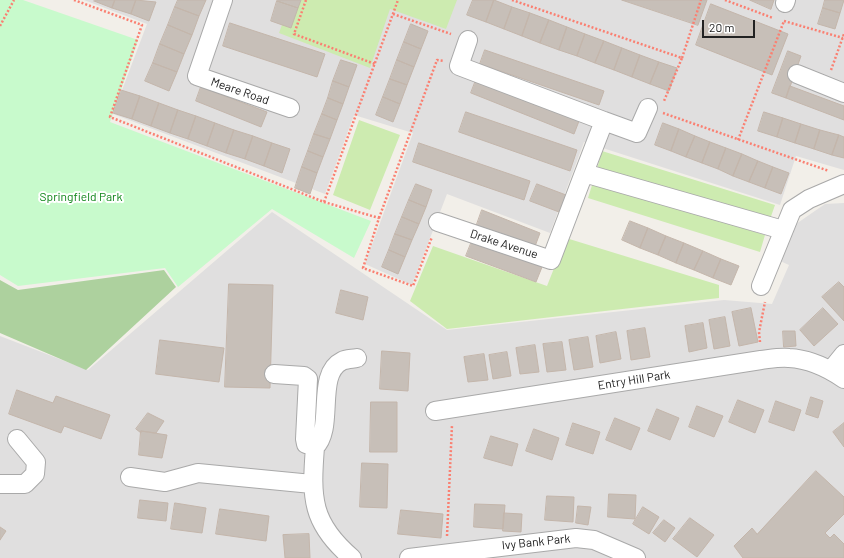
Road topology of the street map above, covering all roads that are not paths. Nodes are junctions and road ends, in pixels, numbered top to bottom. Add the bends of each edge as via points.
1 (223, 0) edge
2 (468, 40) road end
3 (797, 74) dead end
4 (844, 93) edge
5 (290, 108) dead end
6 (654, 110) road end
7 (604, 122) junction
8 (584, 173) junction
9 (844, 184) edge
10 (438, 222) road end
11 (783, 230) junction
12 (761, 286) road end
13 (844, 354) edge
14 (357, 358) dead end
15 (274, 374) dead end
16 (837, 374) edge
17 (435, 411) dead end
18 (17, 439) dead end
19 (314, 447) junction
20 (130, 477) dead end
21 (0, 484) edge
22 (312, 484) junction
23 (352, 558) edge
24 (409, 558) edge
25 (636, 558) edge

1 - 5 street, Meare Road via 198,76
2 - 7 street via 459,66
3 - 4 street
6 - 7 street via 637,133
7 - 8 street, Drake Avenue
8 - 10 street, Drake Avenue via 551,260
8 - 11 street
9 - 11 street via 809,199 792,210
11 - 12 street
13 - 16 street, Entry Hill Park
14 - 19 street via 342,361 334,368 328,382 322,437
15 - 19 street via 304,376 308,379 305,439 306,444
16 - 17 street, Entry Hill Park via 812,363 790,358 762,360
18 - 21 street via 36,462 36,474 25,484
19 - 22 street
20 - 22 street via 165,482 198,473
22 - 23 street via 315,506 321,523
24 - 25 street, Ivy Bank Park via 576,538 594,540

